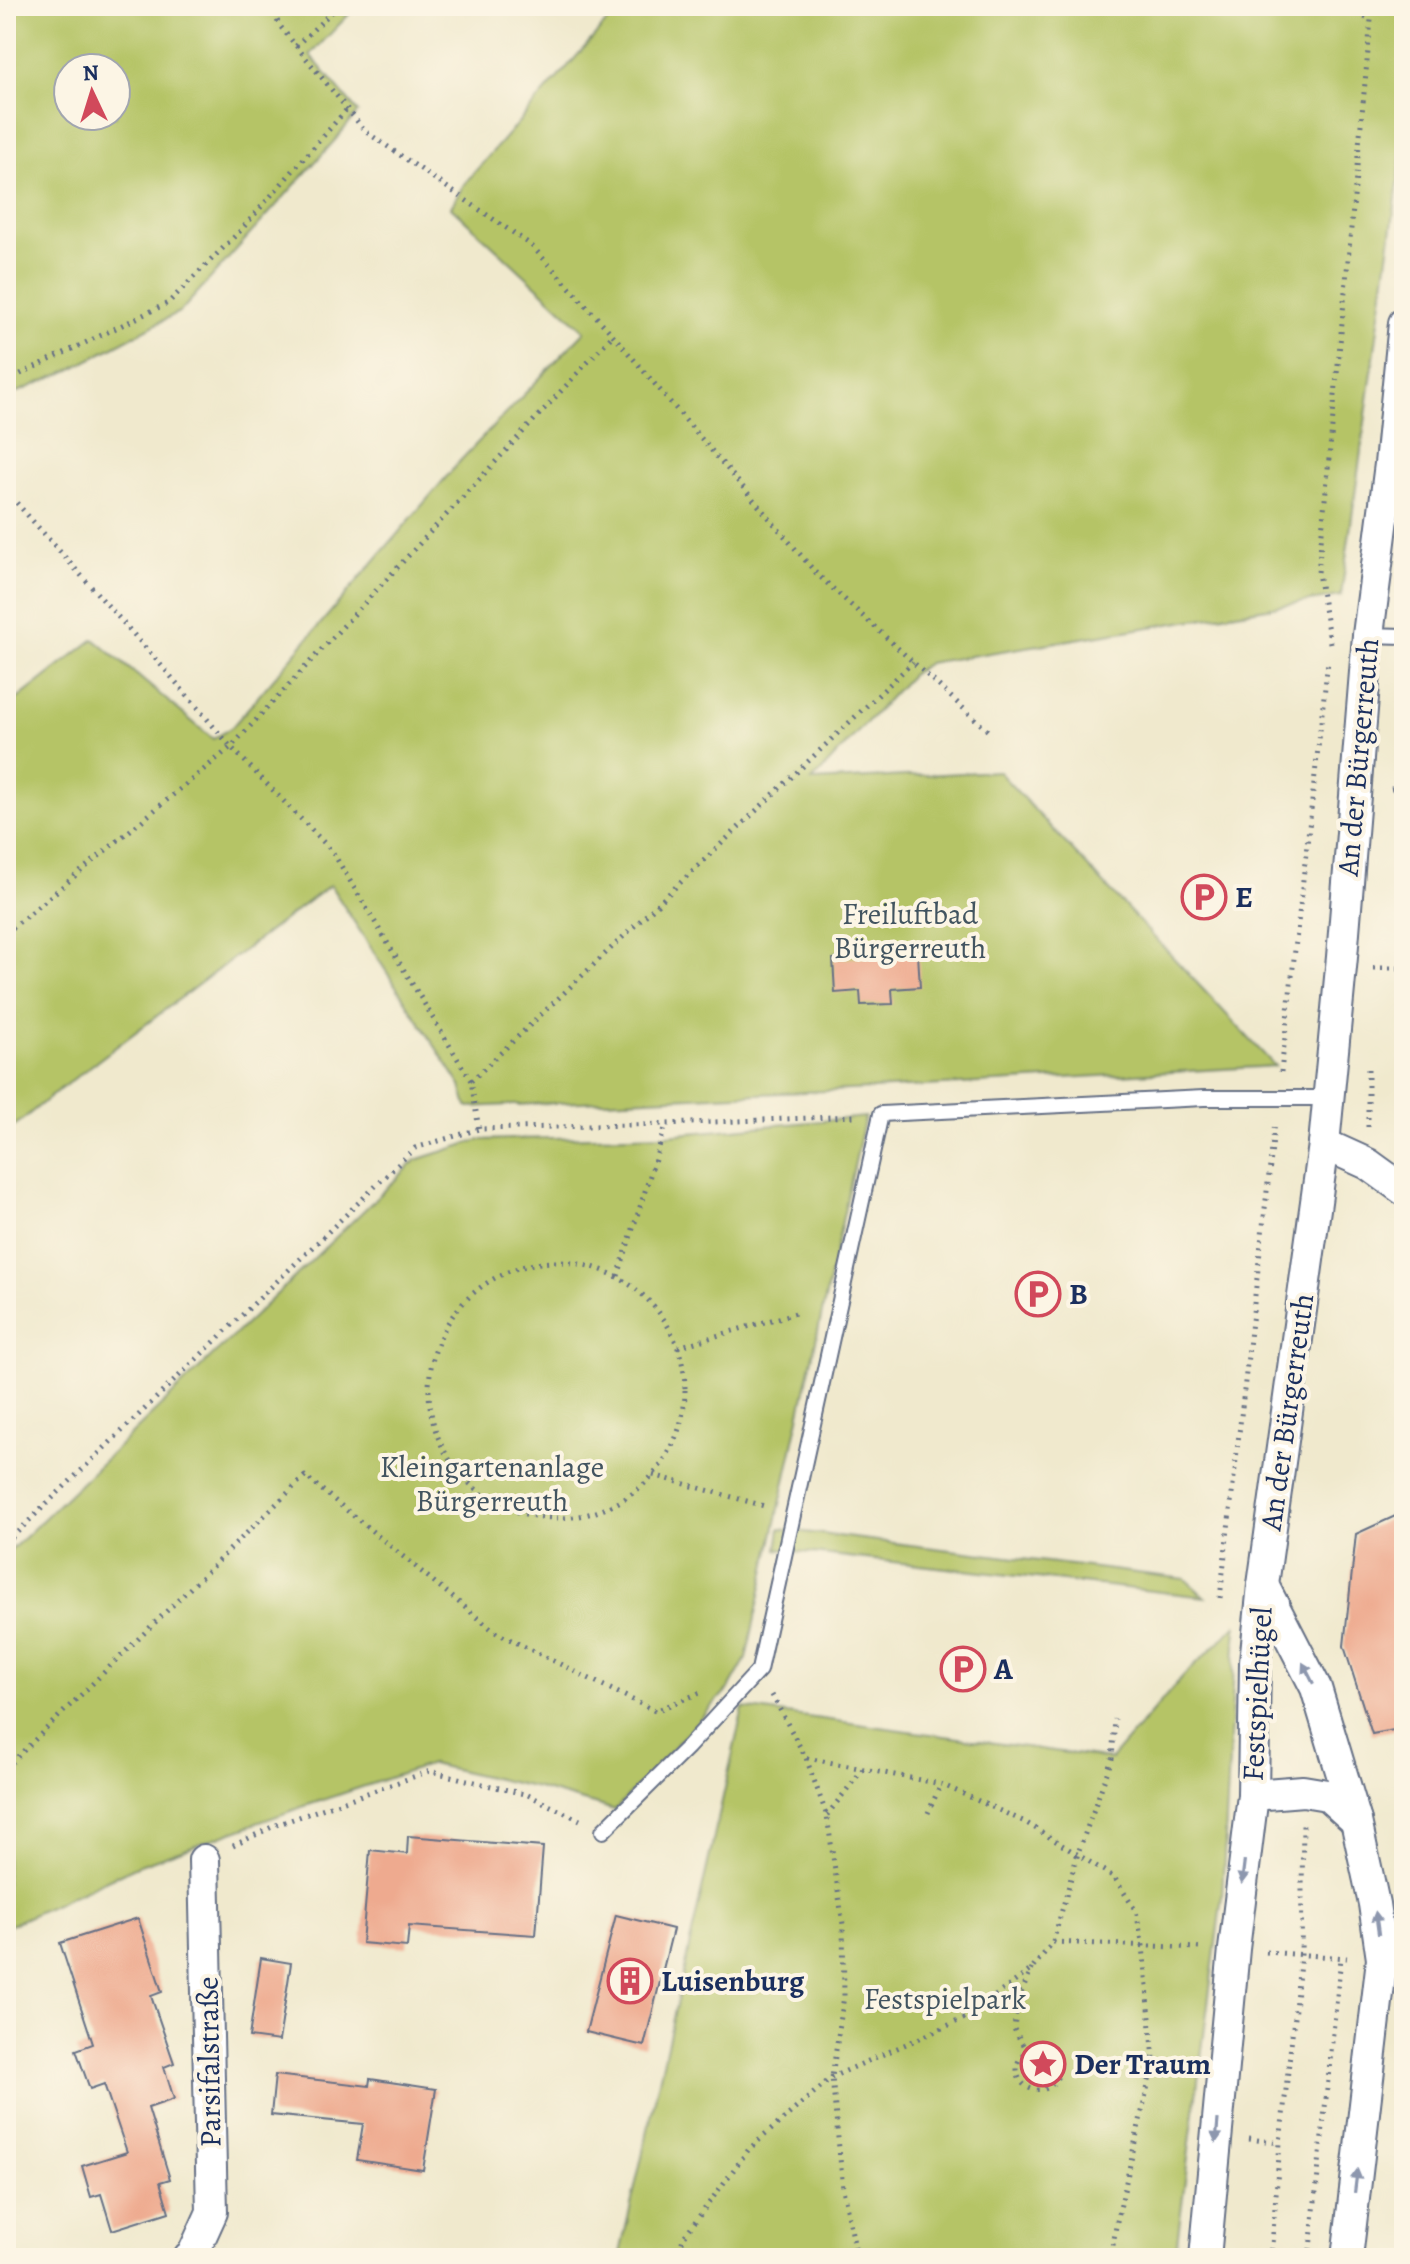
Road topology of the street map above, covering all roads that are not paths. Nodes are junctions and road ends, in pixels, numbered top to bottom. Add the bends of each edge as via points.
1 (1404, 323) edge
2 (1368, 635) junction
3 (1404, 636) edge
4 (1329, 1098) junction
5 (1324, 1144) junction
6 (1404, 1190) edge
7 (1263, 1585) junction
8 (1253, 1795) junction
9 (1356, 1821) junction
10 (603, 1831) road end
11 (204, 1860) road end
12 (189, 2258) edge
13 (1205, 2258) edge
14 (1347, 2258) edge

1 - 2 street, An der Bürgerreuth
2 - 3 lane
2 - 4 street, An der Bürgerreuth
4 - 5 street, An der Bürgerreuth
4 - 10 lane via 1204,1098 881,1114 759,1670
5 - 6 street via 1368,1164
5 - 7 street, An der Bürgerreuth
7 - 8 street, Festspielhügel via 1255,1662
9 -> 7 street, Festspielhügel via 1316,1688
8 - 9 street via 1327,1795
8 -> 13 street, Festspielhügel
14 -> 9 street, Festspielhügel via 1388,1960
11 - 12 street, Parsifalstraße via 212,2212

